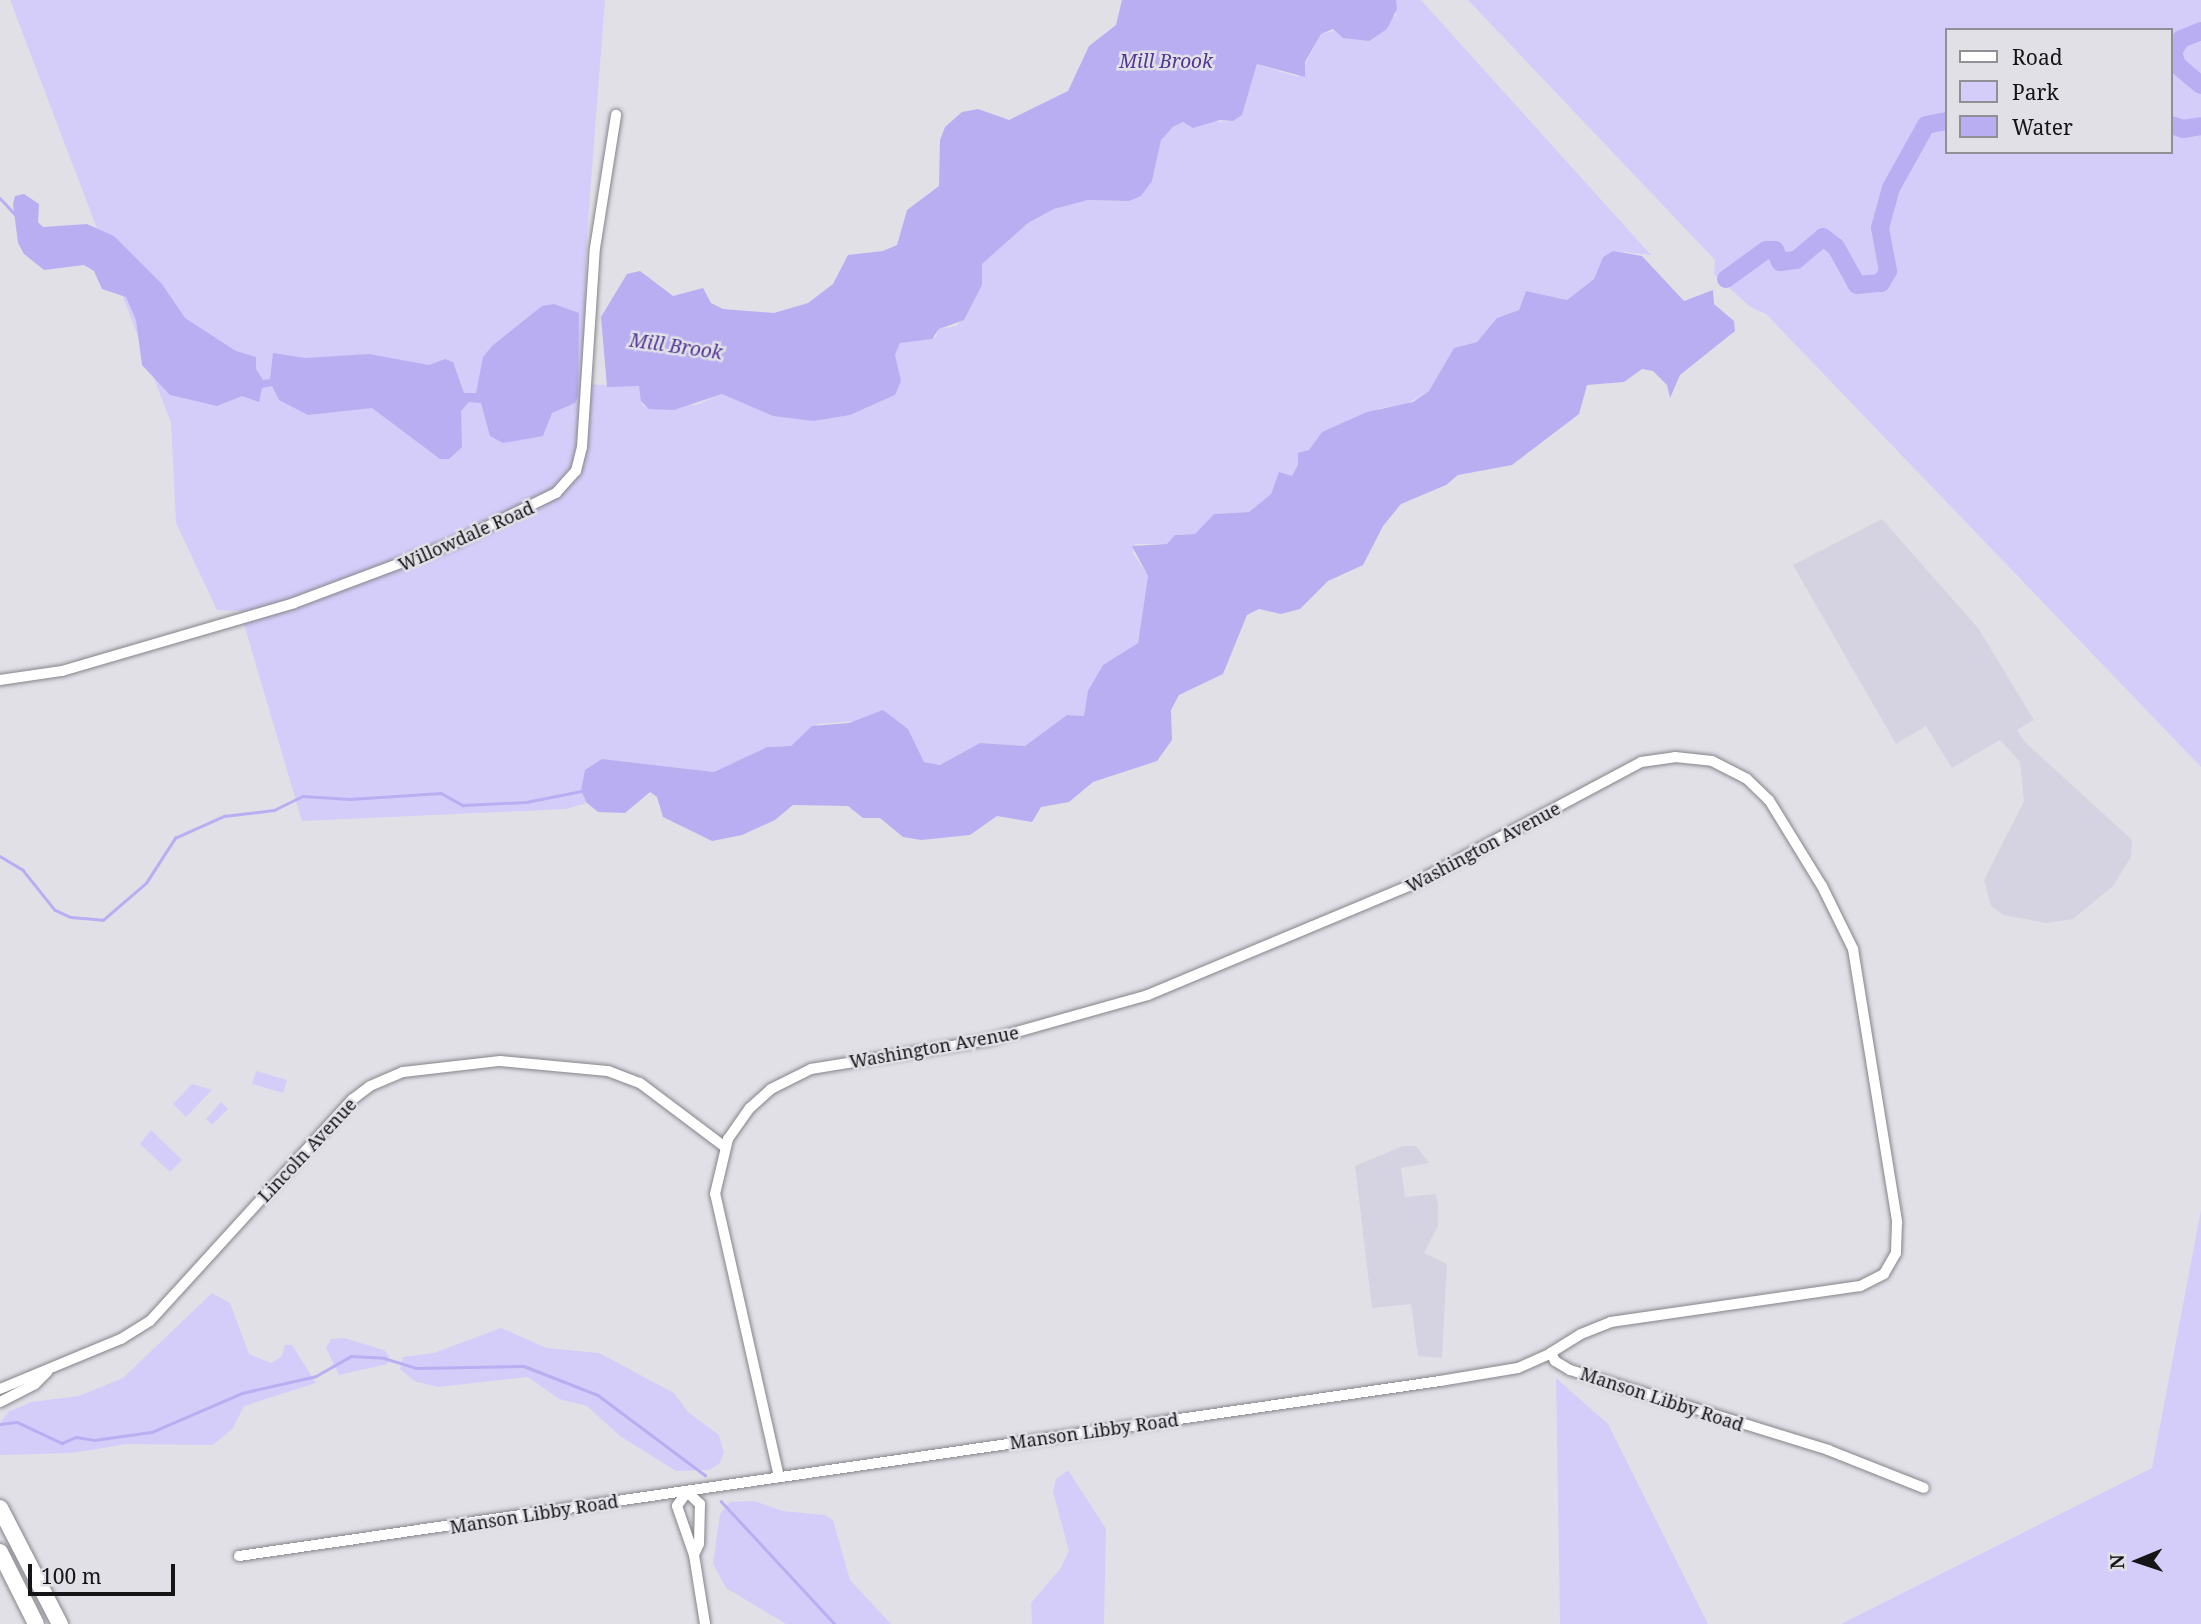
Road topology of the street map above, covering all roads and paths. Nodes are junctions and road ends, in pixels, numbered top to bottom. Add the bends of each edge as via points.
1 (616, 115) dead end
2 (0, 680) edge
3 (725, 1147) junction
4 (1551, 1353) junction
5 (47, 1372) junction
6 (0, 1389) edge
7 (0, 1402) edge
8 (779, 1477) junction
9 (1924, 1488) dead end
10 (687, 1492) junction
11 (0, 1508) edge
12 (0, 1552) edge
13 (694, 1555) junction
14 (239, 1556) dead end
15 (36, 1624) edge
16 (60, 1624) edge
17 (705, 1624) edge

1 - 2 street, Willowdale Road via 595,248 584,437 579,464 566,484 523,513 348,585 140,650 62,671
3 - 4 street, Washington Avenue via 756,1101 797,1074 988,1040 1147,995 1388,896 1641,762 1675,757 1712,761 1747,779 1776,809 1853,948 1897,1222 1896,1253 1884,1274 1860,1286 1611,1322
3 - 5 street, Lincoln Avenue via 640,1083 608,1071 500,1061 394,1075 370,1086 349,1104 162,1311 121,1339
3 - 8 street, Washington Avenue via 716,1183 717,1208
4 - 8 street, Manson Libby Road via 1528,1365 1489,1373
4 - 9 street, Manson Libby Road via 1570,1370 1828,1450
5 - 6 street, Lincoln Avenue via 32,1373
5 - 7 street, Lincoln Avenue via 35,1384
8 - 10 street, Manson Libby Road
10 - 13 street via 677,1506
10 - 13 street via 700,1504 699,1544
10 - 14 street, Manson Libby Road via 575,1504 479,1523
11 - 16 main road
12 - 15 main road
13 - 17 street

